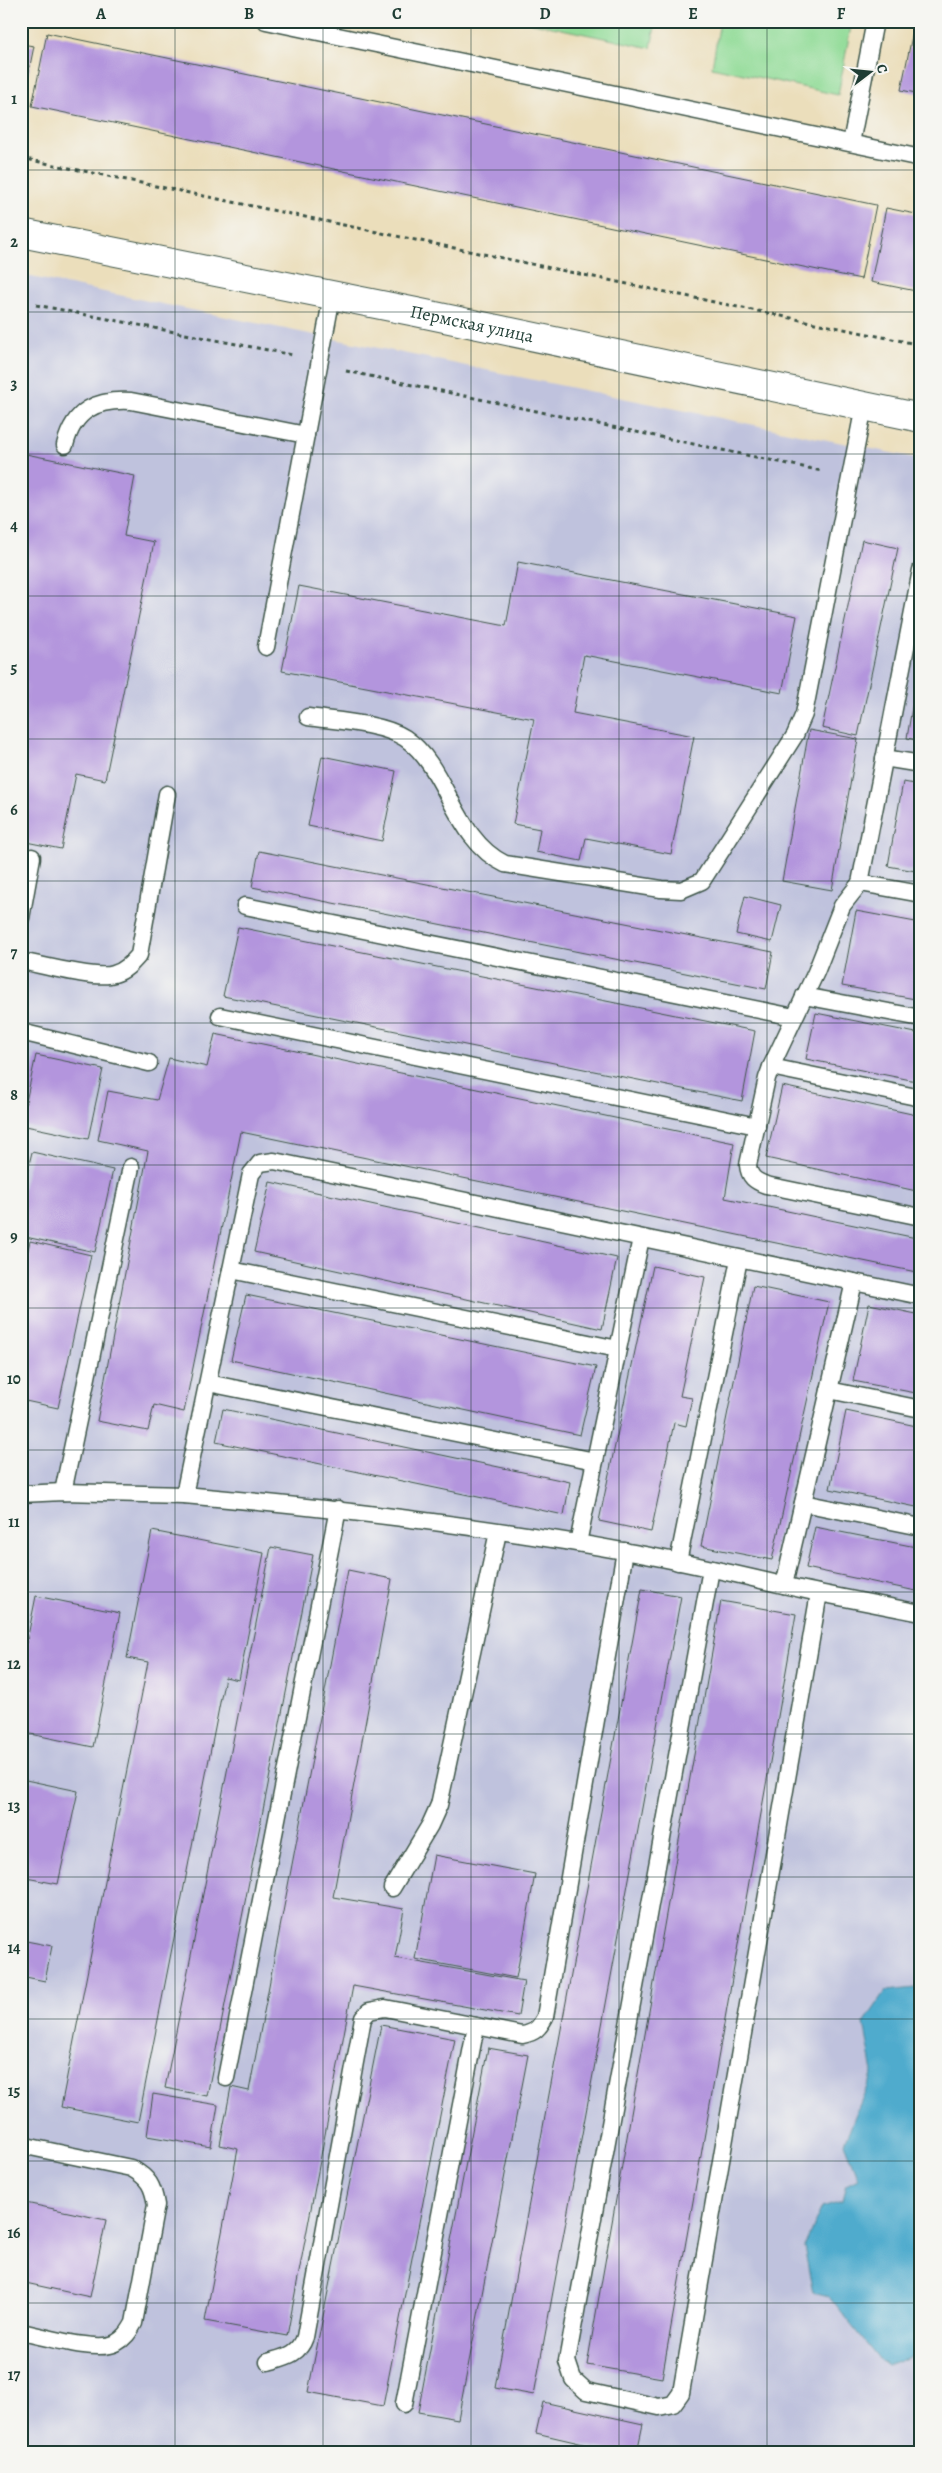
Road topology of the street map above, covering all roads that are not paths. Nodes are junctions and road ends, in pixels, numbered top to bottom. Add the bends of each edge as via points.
1 (266, 21) edge
2 (875, 21) edge
3 (851, 143) junction
4 (921, 158) edge
5 (21, 234) edge
6 (332, 296) junction
7 (864, 406) junction
8 (921, 418) edge
9 (306, 435) junction
10 (65, 445) dead end
11 (921, 570) edge
12 (914, 641) edge
13 (266, 647) dead end
14 (308, 716) dead end
15 (884, 758) junction
16 (921, 764) edge
17 (167, 794) dead end
18 (32, 857) dead end
19 (860, 883) junction
20 (921, 894) edge
21 (245, 906) dead end
22 (21, 918) edge
23 (21, 961) edge
24 (804, 996) junction
25 (220, 1016) dead end
26 (794, 1017) junction
27 (921, 1018) edge
28 (21, 1032) edge
29 (150, 1063) dead end
30 (771, 1067) junction
31 (921, 1098) edge
32 (757, 1126) junction
33 (131, 1168) dead end
34 (921, 1217) edge
35 (641, 1238) junction
36 (740, 1259) junction
37 (231, 1270) junction
38 (854, 1282) junction
39 (921, 1296) edge
40 (618, 1349) junction
41 (208, 1383) junction
42 (829, 1390) junction
43 (921, 1409) edge
44 (595, 1461) junction
45 (63, 1492) junction
46 (21, 1494) edge
47 (184, 1495) junction
48 (803, 1503) junction
49 (338, 1509) junction
50 (921, 1527) edge
51 (498, 1532) junction
52 (578, 1543) junction
53 (625, 1551) junction
54 (678, 1562) junction
55 (711, 1569) junction
56 (784, 1585) junction
57 (819, 1592) junction
58 (921, 1613) edge
59 (392, 1888) dead end
60 (476, 2026) junction
61 (226, 2078) dead end
62 (21, 2145) edge
63 (21, 2332) edge
64 (268, 2362) dead end
65 (404, 2404) dead end

1 - 3 lane
2 - 3 lane
3 - 4 lane
5 - 6 street, Пермская улица
6 - 7 street, Пермская улица
6 - 9 lane
7 - 8 street, Пермская улица
7 - 14 lane via 804,714 702,881 681,890 661,889 505,864 476,844 424,756 405,738 386,730
9 - 10 lane via 113,400 93,406 78,416
9 - 13 lane
11 - 12 lane
12 - 15 lane
15 - 16 lane
15 - 19 lane
17 - 23 lane via 138,955 129,967 114,974 100,975
18 - 22 lane
19 - 20 lane
19 - 24 lane via 842,906
21 - 26 lane
24 - 26 lane
24 - 27 lane
25 - 32 lane
26 - 30 lane
28 - 29 lane
30 - 31 lane
30 - 32 lane
32 - 34 lane via 748,1165 748,1173 755,1181
33 - 45 lane
35 - 36 lane
35 - 37 lane via 274,1161 260,1163 251,1174
35 - 40 lane
36 - 38 lane
36 - 54 lane
37 - 40 lane
37 - 41 lane
38 - 39 lane
38 - 42 lane
40 - 44 lane
41 - 44 lane
41 - 47 lane
42 - 43 lane
42 - 48 lane
44 - 52 lane
45 - 46 lane
45 - 47 lane
47 - 49 lane
48 - 50 lane
48 - 56 lane
49 - 51 lane
49 - 61 lane
51 - 52 lane
51 - 59 lane via 439,1805
52 - 53 lane
53 - 54 lane
53 - 60 lane via 545,2017 540,2028 531,2034
54 - 55 lane
55 - 56 lane
55 - 57 lane via 567,2361 573,2379 586,2390 659,2407 673,2404 681,2393
56 - 57 lane
57 - 58 lane
60 - 64 lane via 385,2008 369,2010 363,2018 305,2337 302,2347 295,2353
60 - 65 lane
62 - 63 lane via 132,2168 144,2175 153,2187 156,2205 134,2324 126,2336 115,2344 99,2347

